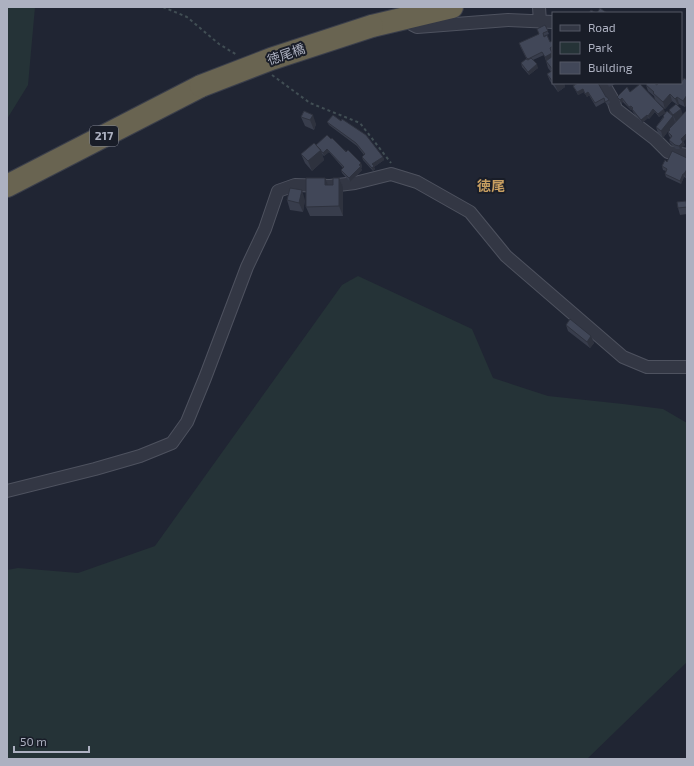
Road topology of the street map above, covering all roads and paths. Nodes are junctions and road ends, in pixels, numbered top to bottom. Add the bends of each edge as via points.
1 (163, 7) edge
2 (452, 7) edge
3 (539, 14) edge
4 (410, 17) junction
5 (552, 21) edge
6 (239, 56) dead end
7 (271, 75) dead end
8 (604, 84) edge
9 (687, 155) edge
10 (391, 174) junction
11 (7, 186) edge
12 (687, 367) edge
13 (7, 491) edge

1 - 6 path via 187,17 219,44
2 - 4 highway, 217
3 - 4 street via 508,20 417,27
3 - 5 street
4 - 11 highway, 徳尾橋 / 217, bridge via 372,26 271,59 201,86
7 - 10 path via 310,103 360,123 392,164
8 - 9 street via 616,109 668,152
10 - 12 street via 417,182 470,212 506,256 623,357 647,367
10 - 13 street via 355,183 330,186 295,185 278,191 187,422 172,442 140,456 103,467

